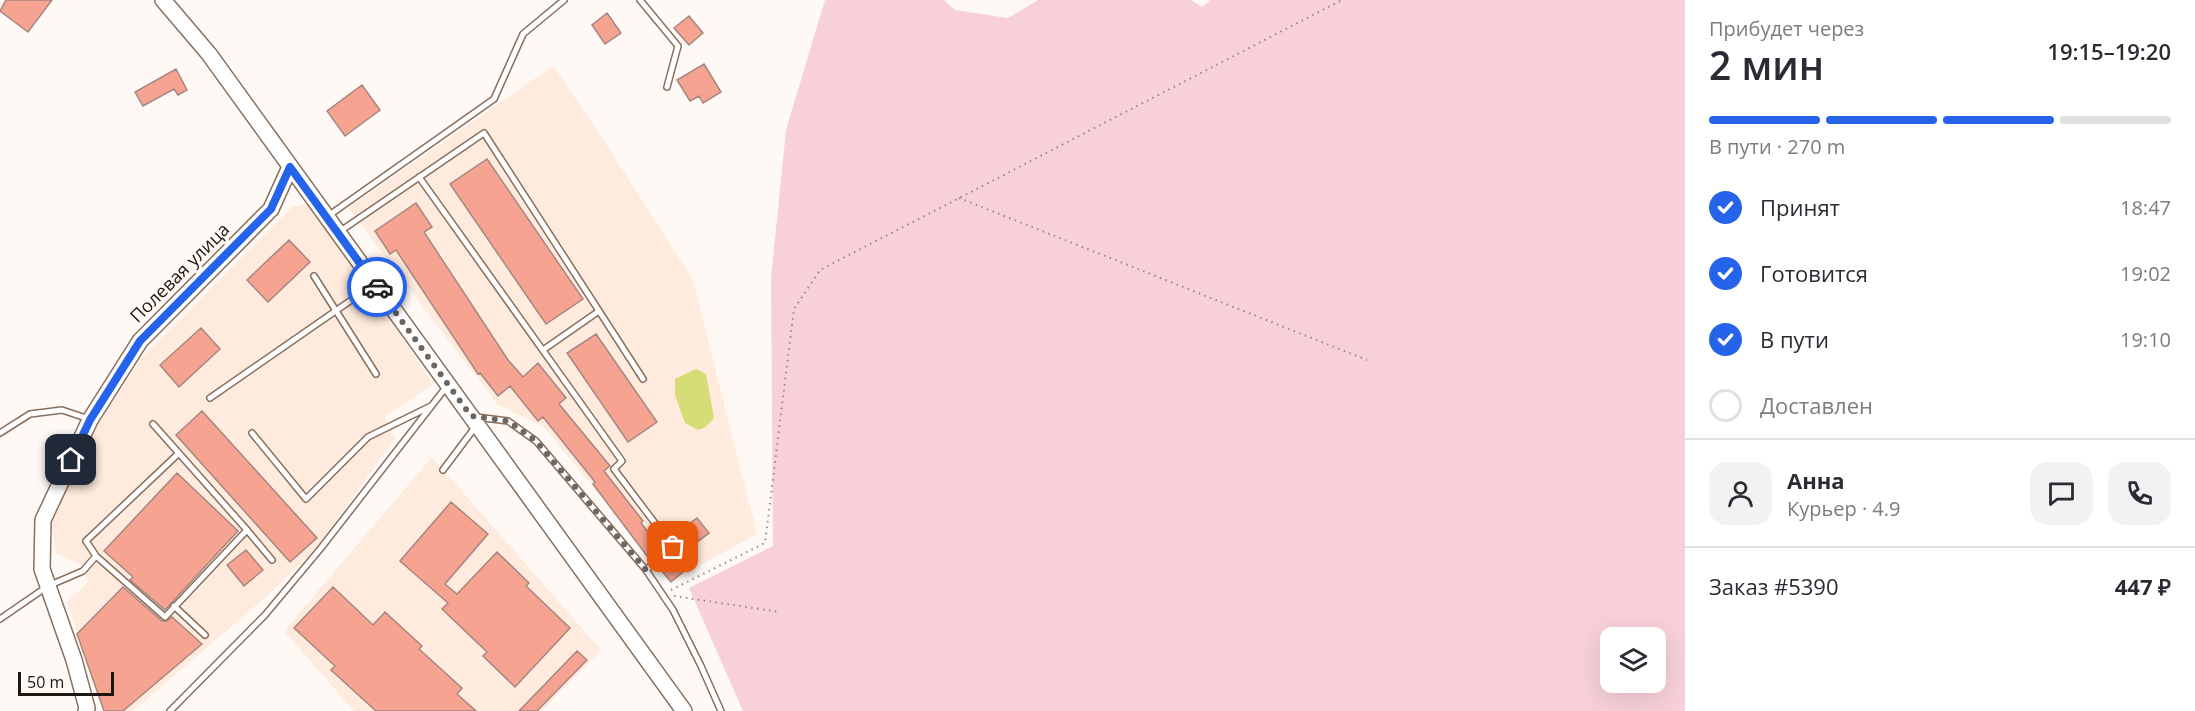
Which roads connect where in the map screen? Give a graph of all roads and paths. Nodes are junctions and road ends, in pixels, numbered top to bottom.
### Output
1 (163, 0) edge
2 (564, 0) edge
3 (640, 0) edge
4 (1342, 0) edge
5 (667, 87) dead end
6 (290, 167) junction
7 (419, 177) junction
8 (959, 198) junction
9 (326, 217) junction
10 (338, 233) junction
11 (314, 276) dead end
12 (374, 284) junction
13 (337, 310) junction
14 (599, 311) junction
15 (543, 350) junction
16 (1367, 360) dead end
17 (376, 374) dead end
18 (643, 379) dead end
19 (448, 385) junction
20 (210, 398) dead end
21 (432, 405) junction
22 (90, 420) junction
23 (474, 421) junction
24 (153, 424) dead end
25 (0, 433) edge
26 (252, 433) dead end
27 (178, 453) junction
28 (443, 470) dead end
29 (247, 530) junction
30 (96, 556) junction
31 (272, 560) dead end
32 (646, 570) junction
33 (48, 585) junction
34 (663, 594) junction
35 (174, 606) junction
36 (780, 612) dead end
37 (0, 619) edge
38 (206, 635) dead end
39 (86, 711) edge
40 (170, 711) edge
41 (684, 711) edge
42 (721, 711) edge

1 - 6 street
2 - 9 lane
3 - 5 lane
4 - 8 path
6 - 9 street
6 - 22 street, Полевая улица
7 - 10 lane
7 - 14 lane
7 - 15 lane
8 - 16 path
8 - 34 path
9 - 10 street
10 - 12 street
11 - 13 lane
12 - 13 lane
12 - 19 street
13 - 17 lane
13 - 20 lane
14 - 15 lane
14 - 18 lane
15 - 32 lane
19 - 21 lane
19 - 23 street
21 - 26 lane
21 - 40 lane
22 - 25 lane
22 - 33 street, Полевая улица
23 - 28 lane
23 - 32 lane
23 - 41 street
24 - 27 lane
27 - 29 lane
27 - 30 lane
29 - 31 lane
29 - 35 lane
30 - 33 lane
30 - 35 lane
32 - 34 lane
33 - 37 lane
33 - 39 street, Полевая улица
34 - 36 path
34 - 42 lane
35 - 38 lane

